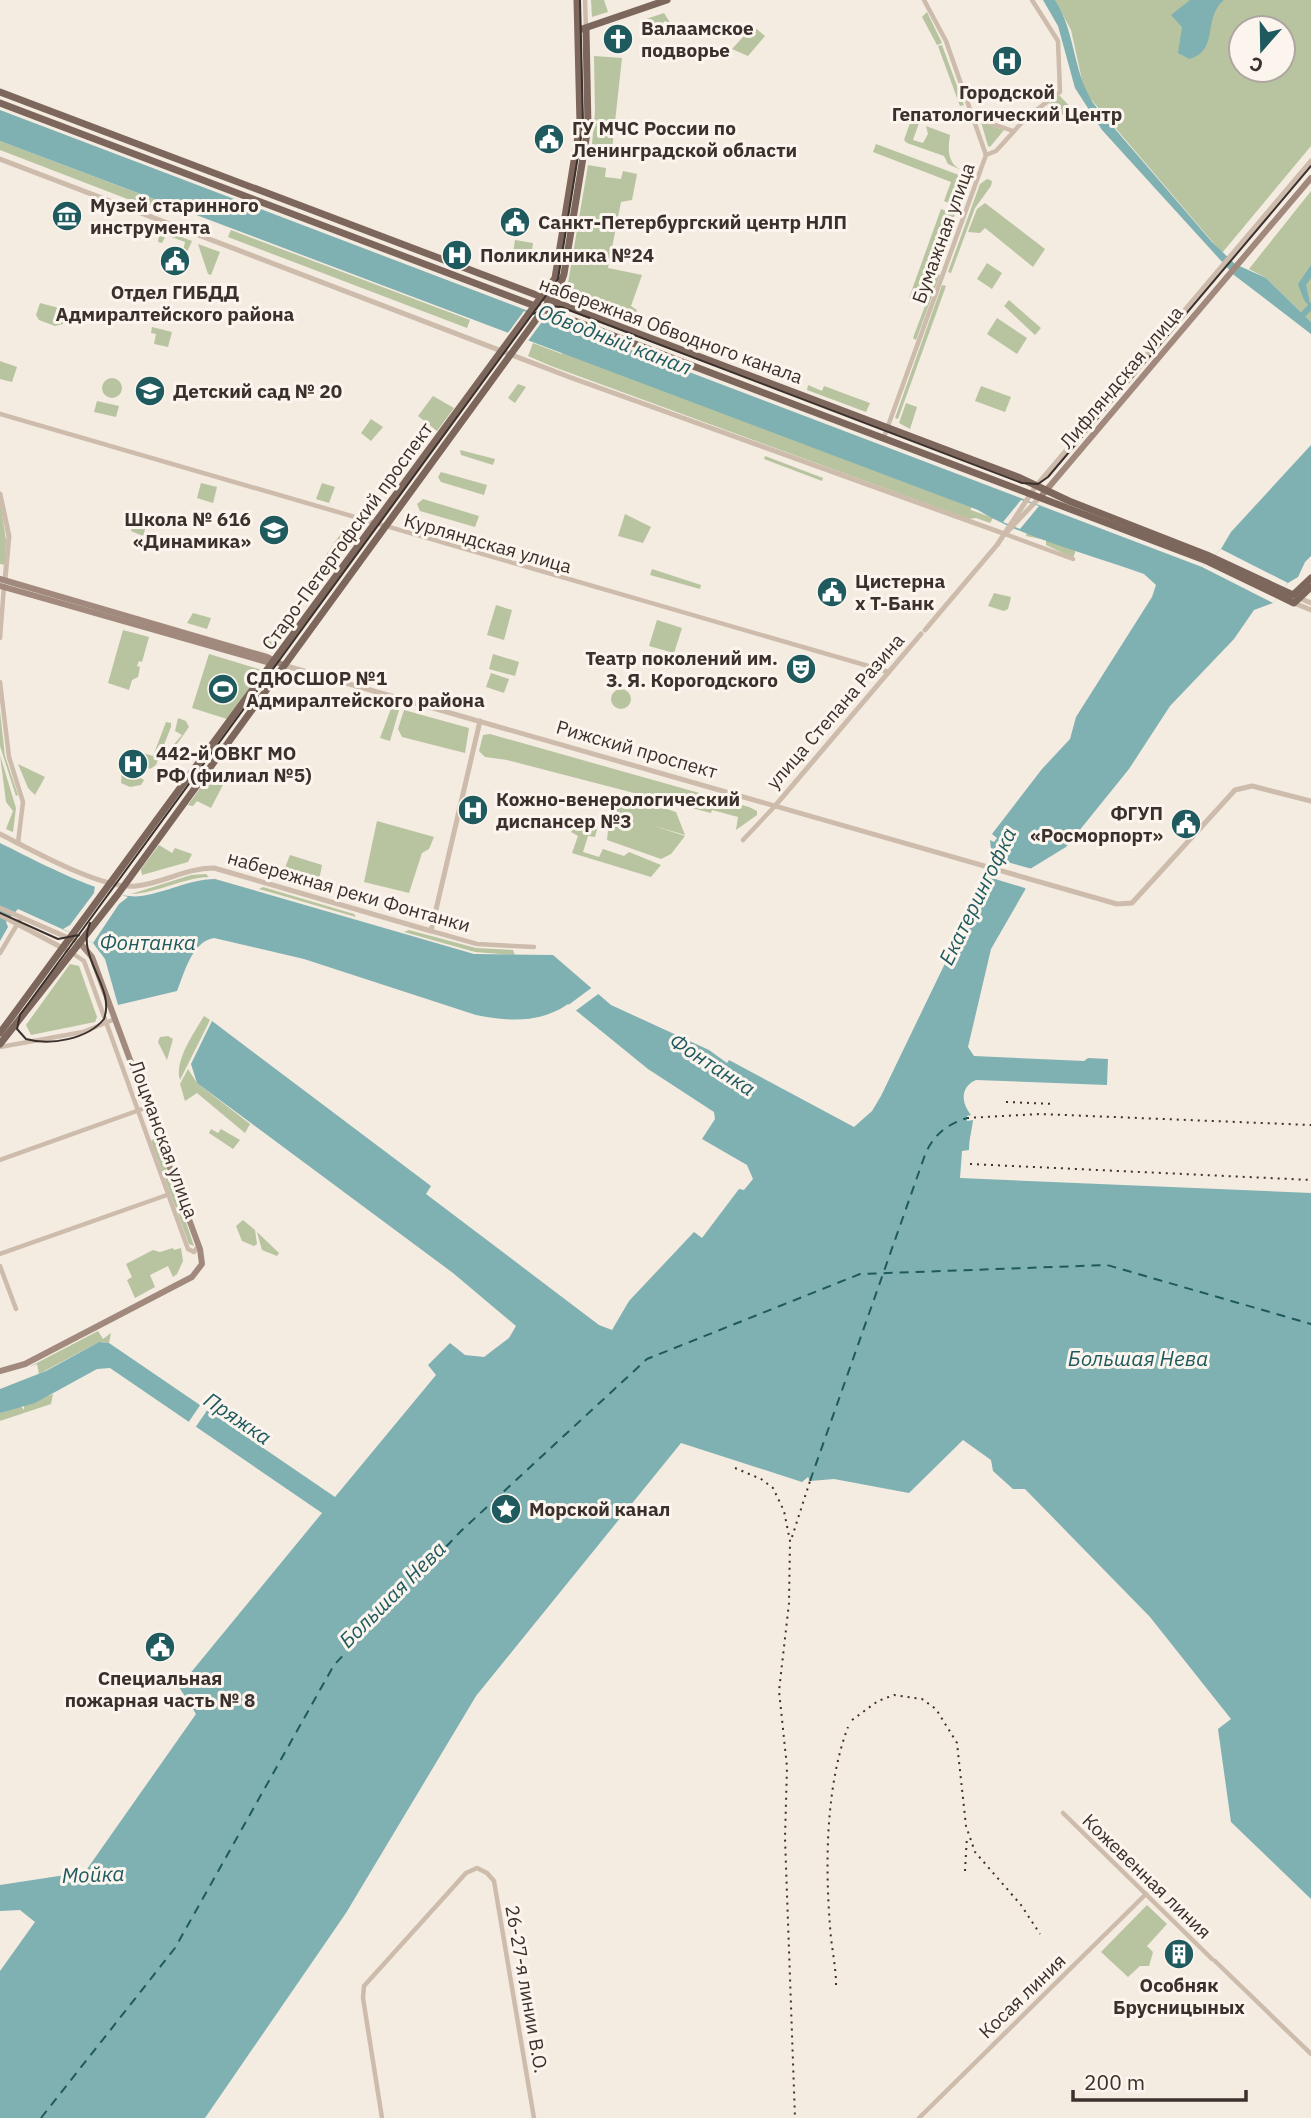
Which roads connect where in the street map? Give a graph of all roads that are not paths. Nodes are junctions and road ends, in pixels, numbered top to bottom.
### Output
1 (577, 0) edge
2 (585, 0) edge
3 (667, 0) edge
4 (924, 0) edge
5 (1032, 0) edge
6 (582, 29) junction
7 (0, 92) edge
8 (0, 103) edge
9 (973, 117) junction
10 (1013, 131) junction
11 (986, 155) junction
12 (0, 159) edge
13 (1311, 161) edge
14 (1311, 178) edge
15 (541, 298) junction
16 (551, 301) junction
17 (535, 306) junction
18 (544, 310) junction
19 (518, 338) junction
20 (506, 353) junction
21 (0, 414) edge
22 (887, 428) junction
23 (883, 438) junction
24 (1036, 486) junction
25 (0, 494) edge
26 (1043, 494) junction
27 (1030, 500) junction
28 (379, 526) junction
29 (1005, 534) junction
30 (1073, 559) dead end
31 (1311, 578) edge
32 (2, 583) edge
33 (1311, 587) edge
34 (1296, 599) junction
35 (1311, 603) edge
36 (1311, 610) edge
37 (0, 638) edge
38 (277, 663) junction
39 (889, 672) junction
40 (0, 682) edge
41 (480, 721) junction
42 (1311, 801) edge
43 (775, 806) junction
44 (0, 834) edge
45 (743, 840) dead end
46 (18, 843) junction
47 (124, 886) junction
48 (110, 887) junction
49 (0, 908) edge
50 (0, 915) edge
51 (10, 916) junction
52 (20, 921) junction
53 (432, 931) junction
54 (71, 936) junction
55 (82, 941) junction
56 (63, 947) junction
57 (534, 947) dead end
58 (0, 953) edge
59 (72, 953) junction
60 (115, 1019) junction
61 (107, 1023) junction
62 (0, 1033) edge
63 (0, 1045) edge
64 (128, 1054) junction
65 (118, 1059) junction
66 (148, 1107) junction
67 (137, 1111) junction
68 (158, 1135) junction
69 (147, 1138) junction
70 (0, 1160) edge
71 (167, 1195) junction
72 (198, 1245) junction
73 (0, 1254) edge
74 (0, 1266) edge
75 (16, 1309) dead end
76 (0, 1371) edge
77 (1063, 1813) dead end
78 (1146, 1894) junction
79 (1311, 2054) edge
80 (382, 2118) edge
81 (534, 2118) edge
82 (919, 2118) edge

1 - 6 main road
2 - 6 street
3 - 6 main road
4 - 9 street, Бумажная улица
5 - 10 street
6 - 15 main road
6 - 16 main road
7 - 15 main road, набережная Обводного канала
8 - 17 main road, набережная Обводного канала
9 - 10 street
9 - 11 street, Бумажная улица
10 - 11 street
11 - 22 street, Бумажная улица
12 - 20 street
13 - 24 street, Лифляндская улица
14 - 26 main road, Лифляндская улица
15 - 16 main road, набережная Обводного канала
15 - 17 main road
16 - 18 main road
16 - 22 main road, набережная Обводного канала
17 - 18 main road, набережная Обводного канала
17 - 19 main road
18 - 19 main road
18 - 23 main road, набережная Обводного канала
19 - 20 main road, Старо-Петергофский проспект
20 - 28 main road, Старо-Петергофский проспект
20 - 29 street
21 - 28 street, Курляндская улица
22 - 23 street, Бумажная улица
22 - 24 main road, набережная Обводного канала
23 - 27 main road, набережная Обводного канала
24 - 26 main road, набережная Обводного канала
24 - 27 street
25 - 32 street
26 - 27 main road, набережная Обводного канала
26 - 34 main road, набережная Обводного канала
27 - 29 street, улица Степана Разина
28 - 38 main road, Старо-Петергофский проспект
28 - 39 street, Курляндская улица
29 - 30 street
29 - 39 street, улица Степана Разина
31 - 34 main road
32 - 37 street
32 - 38 main road, Рижский проспект
33 - 34 main road
34 - 35 street
34 - 36 street
38 - 41 street, Рижский проспект
38 - 47 main road, Старо-Петергофский проспект
38 - 48 main road, Старо-Петергофский проспект
39 - 43 street, улица Степана Разина
40 - 46 street
41 - 43 street, Рижский проспект
41 - 53 street
42 - 43 street, Рижский проспект
43 - 45 street, улица Степана Разина
44 - 46 street, набережная реки Фонтанки
46 - 48 street, набережная реки Фонтанки
47 - 48 street, набережная реки Фонтанки
47 - 53 street, набережная реки Фонтанки
47 - 55 main road, Старо-Петергофский проспект
48 - 54 main road, Старо-Петергофский проспект
49 - 51 street
50 - 51 street
51 - 52 street
52 - 54 street
52 - 56 street
52 - 58 street
53 - 57 street, набережная реки Фонтанки
54 - 55 street
54 - 56 main road, Старо-Петергофский проспект
55 - 59 main road, Старо-Петергофский проспект
55 - 60 main road, Лоцманская улица
56 - 59 street
56 - 62 main road, Старо-Петергофский проспект
59 - 61 street, Лоцманская улица
59 - 63 main road, Старо-Петергофский проспект
60 - 61 street
60 - 64 main road, Лоцманская улица
61 - 63 street
61 - 65 street, Лоцманская улица
64 - 65 street
64 - 66 main road, Лоцманская улица
65 - 67 street, Лоцманская улица
66 - 67 street
66 - 68 main road, Лоцманская улица
67 - 69 street, Лоцманская улица
67 - 70 street
68 - 69 street
68 - 72 main road, Лоцманская улица
69 - 71 street, Лоцманская улица
71 - 72 street, Лоцманская улица
71 - 73 street
72 - 76 main road, Лоцманская улица
74 - 75 street
77 - 78 street, Кожевенная линия
78 - 79 street, Кожевенная линия
78 - 82 street, Косая линия
80 - 81 street, 26-27-я линии В.О.

